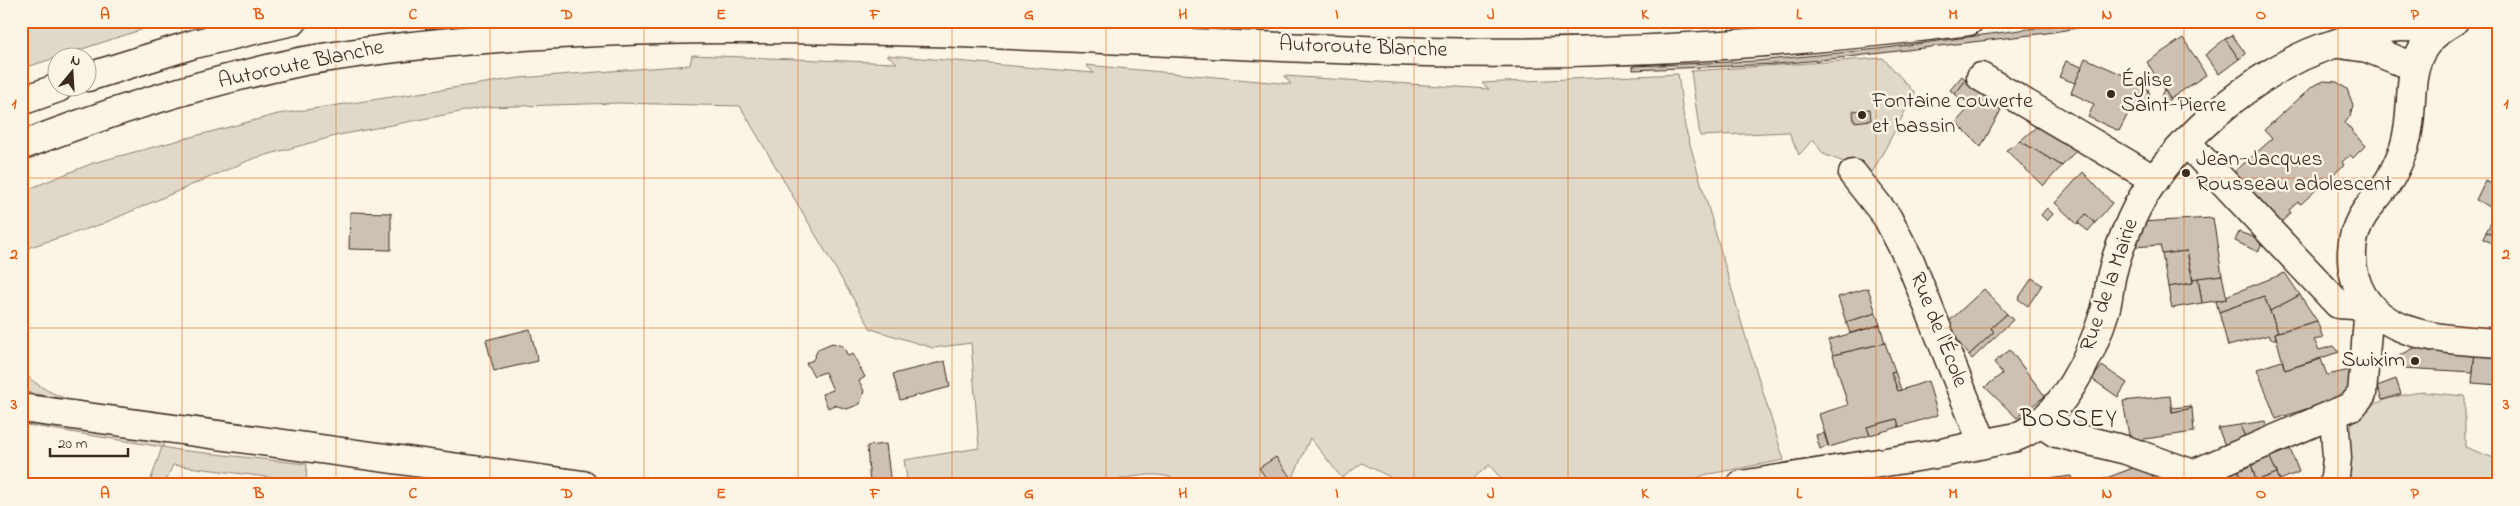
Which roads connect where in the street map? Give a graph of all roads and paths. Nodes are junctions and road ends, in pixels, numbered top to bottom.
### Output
1 (293, 21) edge
2 (1968, 21) edge
3 (2432, 42) edge
4 (2330, 45) junction
5 (98, 74) edge
6 (1981, 77) dead end
7 (48, 92) edge
8 (21, 101) edge
9 (2186, 142) junction
10 (21, 146) edge
11 (1853, 174) dead end
12 (2155, 180) junction
13 (2369, 306) junction
14 (2499, 343) edge
15 (21, 408) edge
16 (2334, 415) junction
17 (2039, 422) junction
18 (1984, 444) junction
19 (584, 485) edge
20 (1741, 485) edge
21 (2334, 485) edge

1 - 5 main road, Autoroute Blanche
2 - 10 main road, Autoroute Blanche
3 - 4 main road
3 - 4 main road, Rue de la Mairie
3 - 13 main road
4 - 9 main road, Rue de la Mairie
6 - 12 main road
7 - 8 main road
9 - 12 main road, Rue de la Mairie
9 - 13 main road
11 - 18 main road, Rue de l'École
12 - 17 main road, Rue de la Mairie
13 - 14 main road
13 - 16 main road
15 - 19 main road
16 - 17 main road
16 - 21 main road
17 - 18 main road, Rue de la Mairie
18 - 20 main road, Rue de la Mairie

